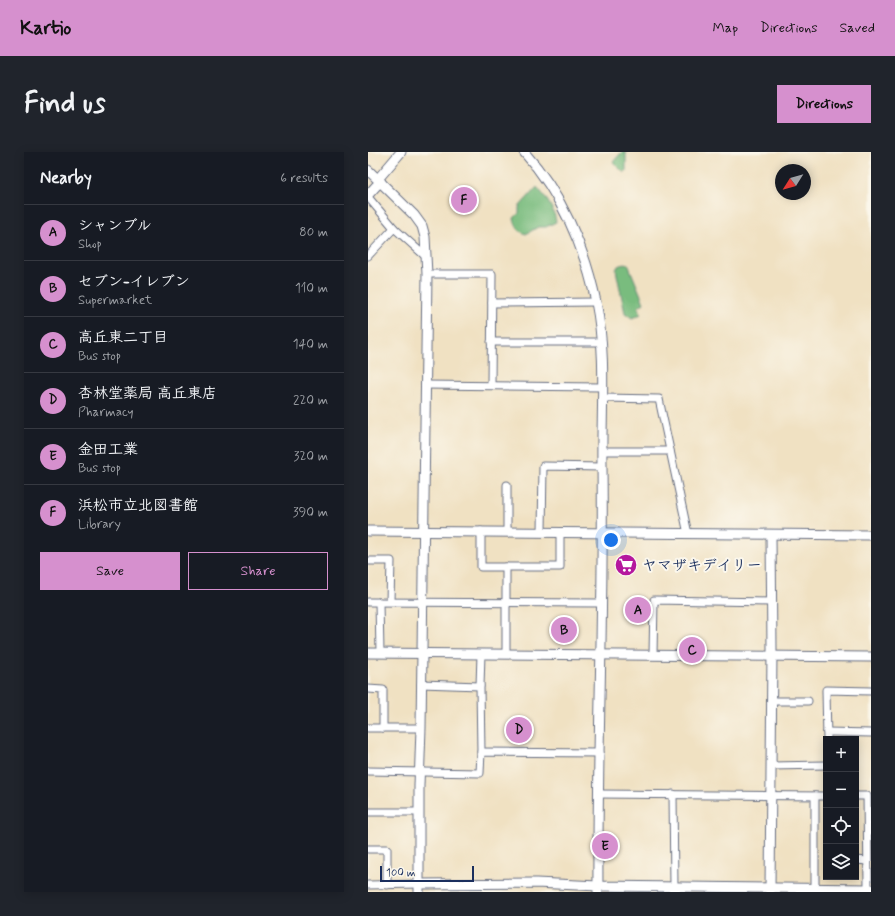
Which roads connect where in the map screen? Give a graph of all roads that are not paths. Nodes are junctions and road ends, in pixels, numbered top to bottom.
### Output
1 (401, 152) edge
2 (524, 152) edge
3 (368, 170) edge
4 (380, 181) junction
5 (368, 196) edge
6 (394, 228) junction
7 (368, 256) edge
8 (425, 256) junction
9 (427, 274) junction
10 (596, 302) junction
11 (492, 303) junction
12 (491, 342) junction
13 (602, 342) junction
14 (425, 385) junction
15 (491, 385) junction
16 (602, 387) junction
17 (602, 398) junction
18 (602, 451) junction
19 (670, 451) junction
20 (602, 467) junction
21 (507, 485) dead end
22 (368, 531) edge
23 (424, 531) junction
24 (481, 531) junction
25 (507, 532) junction
26 (542, 532) junction
27 (560, 532) junction
28 (602, 532) junction
29 (688, 534) junction
30 (771, 535) junction
31 (871, 535) edge
32 (368, 561) edge
33 (506, 567) junction
34 (390, 601) junction
35 (422, 601) junction
36 (368, 602) edge
37 (379, 602) junction
38 (506, 602) junction
39 (771, 602) junction
40 (601, 603) junction
41 (368, 653) edge
42 (380, 653) junction
43 (421, 653) junction
44 (506, 653) junction
45 (481, 654) junction
46 (601, 655) junction
47 (653, 655) junction
48 (772, 656) junction
49 (871, 657) edge
50 (421, 684) junction
51 (480, 686) junction
52 (368, 689) edge
53 (871, 691) edge
54 (772, 701) junction
55 (808, 701) dead end
56 (368, 728) edge
57 (383, 728) junction
58 (421, 728) junction
59 (871, 733) edge
60 (827, 736) edge
61 (481, 752) junction
62 (600, 753) junction
63 (823, 765) edge
64 (771, 766) junction
65 (368, 771) edge
66 (419, 771) junction
67 (599, 794) junction
68 (673, 794) junction
69 (770, 795) junction
70 (815, 796) junction
71 (823, 796) edge
72 (859, 796) edge
73 (368, 812) edge
74 (419, 812) junction
75 (869, 825) edge
76 (368, 849) edge
77 (859, 860) edge
78 (867, 861) junction
79 (368, 885) edge
80 (386, 885) junction
81 (674, 887) junction
82 (419, 888) edge
83 (462, 888) edge
84 (598, 889) edge
85 (703, 889) edge
86 (809, 889) edge
87 (870, 889) edge
88 (770, 890) edge
89 (858, 890) edge

1 - 4 street
2 - 10 street
3 - 4 street
4 - 5 street
4 - 8 street
5 - 6 street
6 - 7 street
6 - 8 street
8 - 9 street
9 - 11 street
9 - 14 street
10 - 11 street
10 - 13 street
11 - 12 street
12 - 13 street
12 - 15 street
13 - 16 street
14 - 15 street
14 - 23 street
15 - 16 street
16 - 17 street
17 - 18 street
17 - 19 street
18 - 19 street
18 - 20 street
19 - 29 street
20 - 26 street
20 - 28 street
21 - 25 street
22 - 23 street
23 - 24 street
23 - 35 street
24 - 25 street
24 - 33 street
25 - 26 street
26 - 27 street
27 - 28 street
27 - 33 street
28 - 29 street
28 - 40 street
29 - 30 street
30 - 31 street
30 - 39 street
32 - 34 street
33 - 38 street
34 - 35 street
34 - 37 street
35 - 38 street
35 - 43 street
36 - 37 street
37 - 42 street
38 - 40 street
38 - 44 street
39 - 47 street
39 - 48 street
40 - 46 street
41 - 42 street
42 - 43 street
43 - 45 street
43 - 50 street
44 - 45 street
44 - 46 street
45 - 51 street
46 - 47 street
46 - 62 street
47 - 48 street
48 - 49 street
48 - 54 street
50 - 51 street
50 - 58 street
51 - 61 street
52 - 57 street
53 - 60 street
54 - 55 street
54 - 64 street
56 - 57 street
57 - 58 street
58 - 66 street
59 - 60 street
61 - 62 street
61 - 66 street
62 - 67 street
63 - 64 street
64 - 69 street
65 - 66 street
66 - 74 street
67 - 68 street
67 - 84 street
68 - 69 street
68 - 81 street
69 - 70 street
69 - 88 street
70 - 71 street
70 - 86 street
72 - 75 street
73 - 74 street
74 - 82 street
75 - 78 street
76 - 80 street
77 - 78 street
78 - 87 street
79 - 80 street
80 - 82 street
81 - 84 street
81 - 85 street
82 - 83 street
83 - 84 street
85 - 88 street
86 - 88 street
86 - 89 street
87 - 89 street

